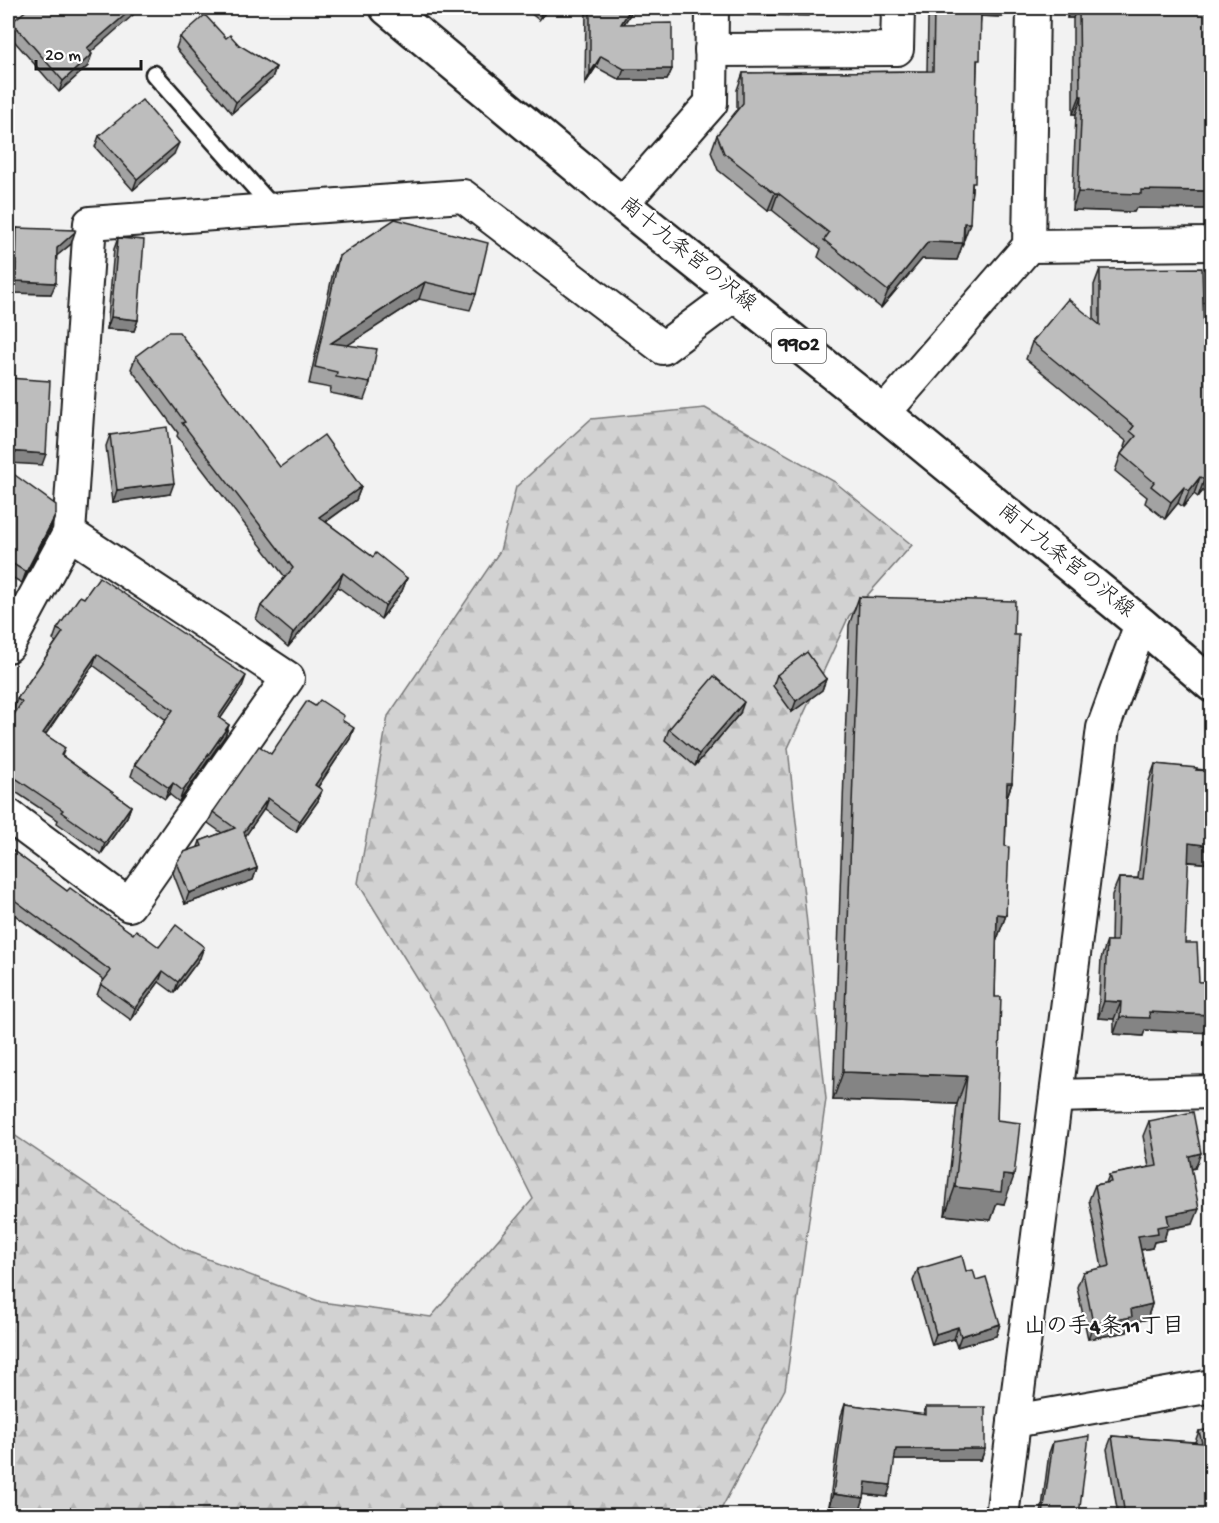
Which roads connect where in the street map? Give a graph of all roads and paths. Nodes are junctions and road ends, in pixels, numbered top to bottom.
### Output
1 (387, 8) edge
2 (712, 8) edge
3 (898, 8) edge
4 (1033, 8) edge
5 (711, 50) junction
6 (154, 74) dead end
7 (622, 204) junction
8 (275, 210) junction
9 (1212, 244) edge
10 (1029, 246) junction
11 (734, 295) junction
12 (884, 413) junction
13 (69, 533) junction
14 (1141, 624) junction
15 (8, 646) edge
16 (1212, 685) edge
17 (8, 815) edge
18 (1212, 1092) edge
19 (1056, 1096) junction
20 (1212, 1386) edge
21 (1014, 1421) junction
22 (1002, 1515) edge

1 - 7 main road, 南十九条宮の沢線 / 9902
2 - 5 street
3 - 5 street
4 - 10 street
5 - 7 street
6 - 8 lane
7 - 11 main road, 南十九条宮の沢線 / 9902
8 - 11 street
8 - 13 street
9 - 10 street
10 - 12 street
11 - 12 main road, 南十九条宮の沢線 / 9902
12 - 14 main road, 南十九条宮の沢線 / 9902
13 - 15 street
13 - 17 street
14 - 16 main road, 南十九条宮の沢線 / 9902
14 - 19 street
18 - 19 street
19 - 21 street
20 - 21 street
21 - 22 street

